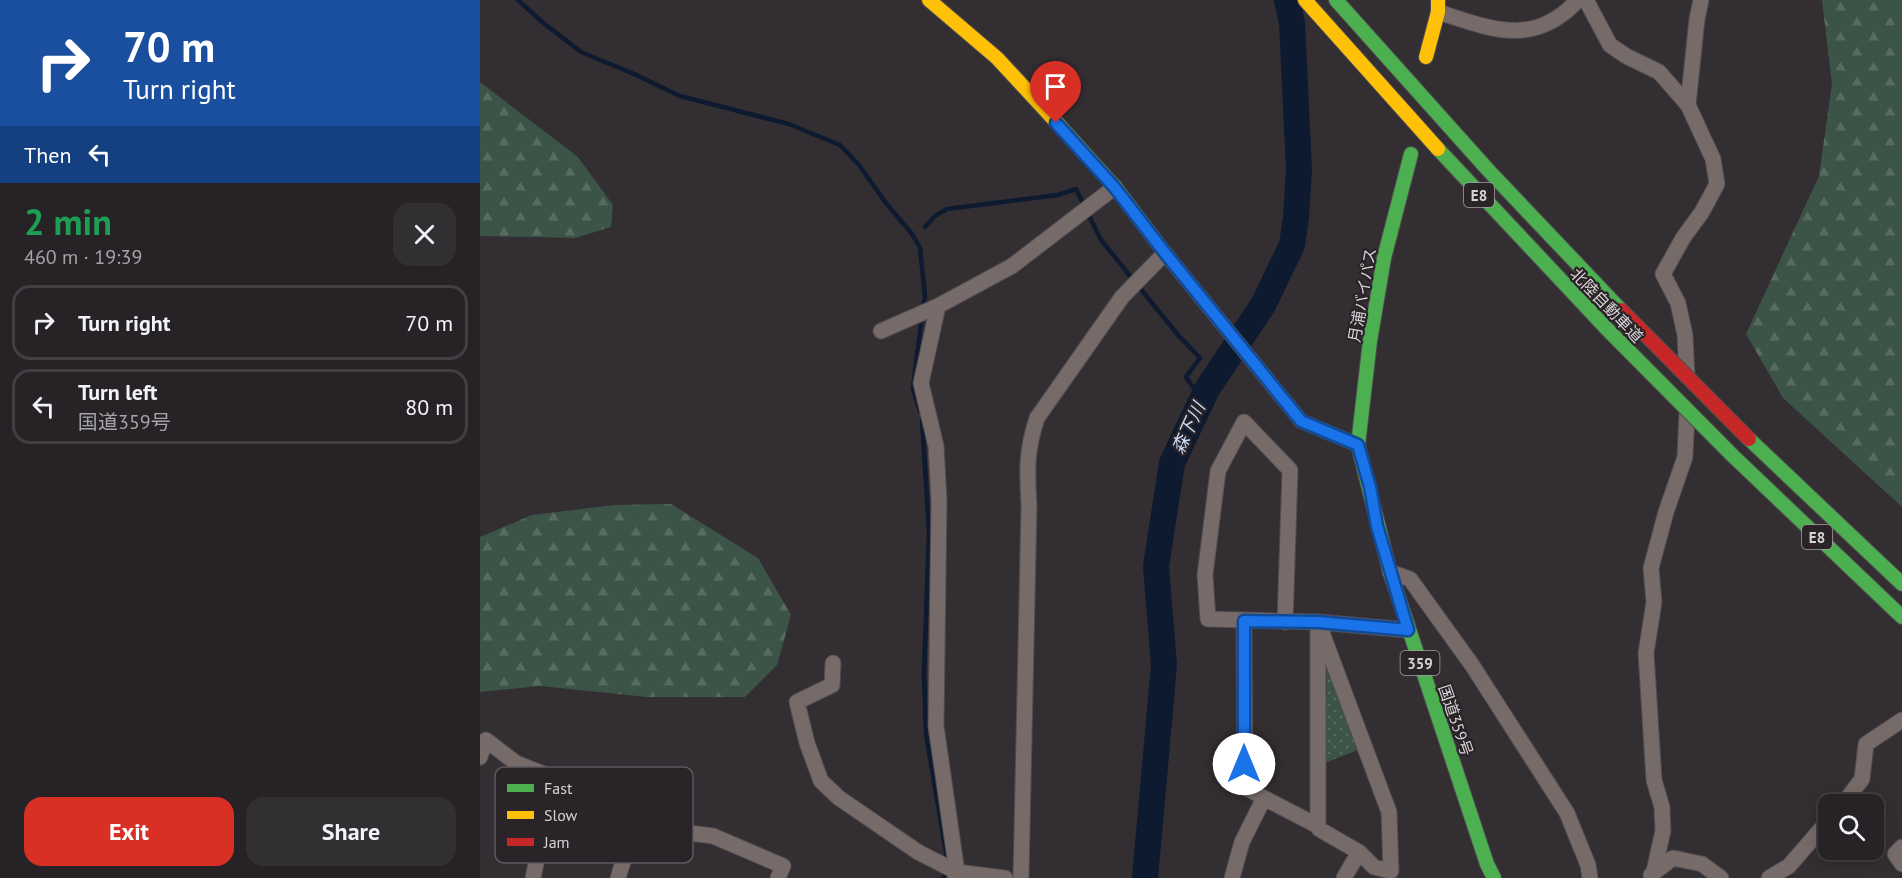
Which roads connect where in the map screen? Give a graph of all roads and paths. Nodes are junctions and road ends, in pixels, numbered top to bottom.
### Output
1 (929, 0) edge
2 (1305, 0) edge
3 (1336, 0) edge
4 (1578, 0) edge
5 (1586, 0) edge
6 (1701, 0) edge
7 (1438, 6) edge
8 (1426, 57) dead end
9 (1688, 105) junction
10 (1411, 154) dead end
11 (1115, 188) junction
12 (1165, 253) junction
13 (934, 308) junction
14 (881, 331) dead end
15 (1358, 445) junction
16 (1390, 572) junction
17 (1902, 584) edge
18 (1902, 617) edge
19 (1244, 621) junction
20 (1285, 622) junction
21 (1318, 622) junction
22 (1408, 630) junction
23 (833, 663) dead end
24 (1902, 720) edge
25 (483, 739) edge
26 (480, 757) edge
27 (526, 767) edge
28 (1851, 794) edge
29 (1264, 798) junction
30 (1318, 826) junction
31 (693, 833) edge
32 (1818, 833) edge
33 (1902, 847) edge
34 (1359, 852) junction
35 (536, 863) edge
36 (623, 863) edge
37 (1902, 864) edge
38 (952, 871) edge
39 (1651, 875) edge
40 (533, 878) edge
41 (618, 878) edge
42 (778, 878) edge
43 (1005, 878) edge
44 (1021, 878) edge
45 (1232, 878) edge
46 (1344, 878) edge
47 (1494, 878) edge
48 (1590, 878) edge
49 (1721, 878) edge
50 (1769, 878) edge

1 - 11 highway
2 - 18 highway, 北陸自動車道 / E8, bridge
3 - 17 highway, 北陸自動車道 / E8, bridge
4 - 7 street
5 - 9 street
6 - 9 street
7 - 8 highway
9 - 39 street
10 - 15 highway, 月浦バイパス / 359
11 - 12 highway
11 - 13 street
12 - 15 highway
12 - 44 street
13 - 14 street
13 - 38 street
15 - 16 highway, 国道359号 / 359
16 - 22 highway, 国道359号 / 359
16 - 48 street
19 - 20 street
19 - 20 street
19 - 29 street
20 - 21 street
21 - 22 street
21 - 30 street
21 - 34 street
22 - 47 highway, 国道359号 / 359
23 - 38 street
24 - 28 street
25 - 26 street
25 - 27 street
29 - 30 street
29 - 45 street
30 - 34 street
31 - 42 street
32 - 50 street
33 - 37 street
34 - 46 street
35 - 40 street
36 - 41 street
38 - 43 street
39 - 49 street

